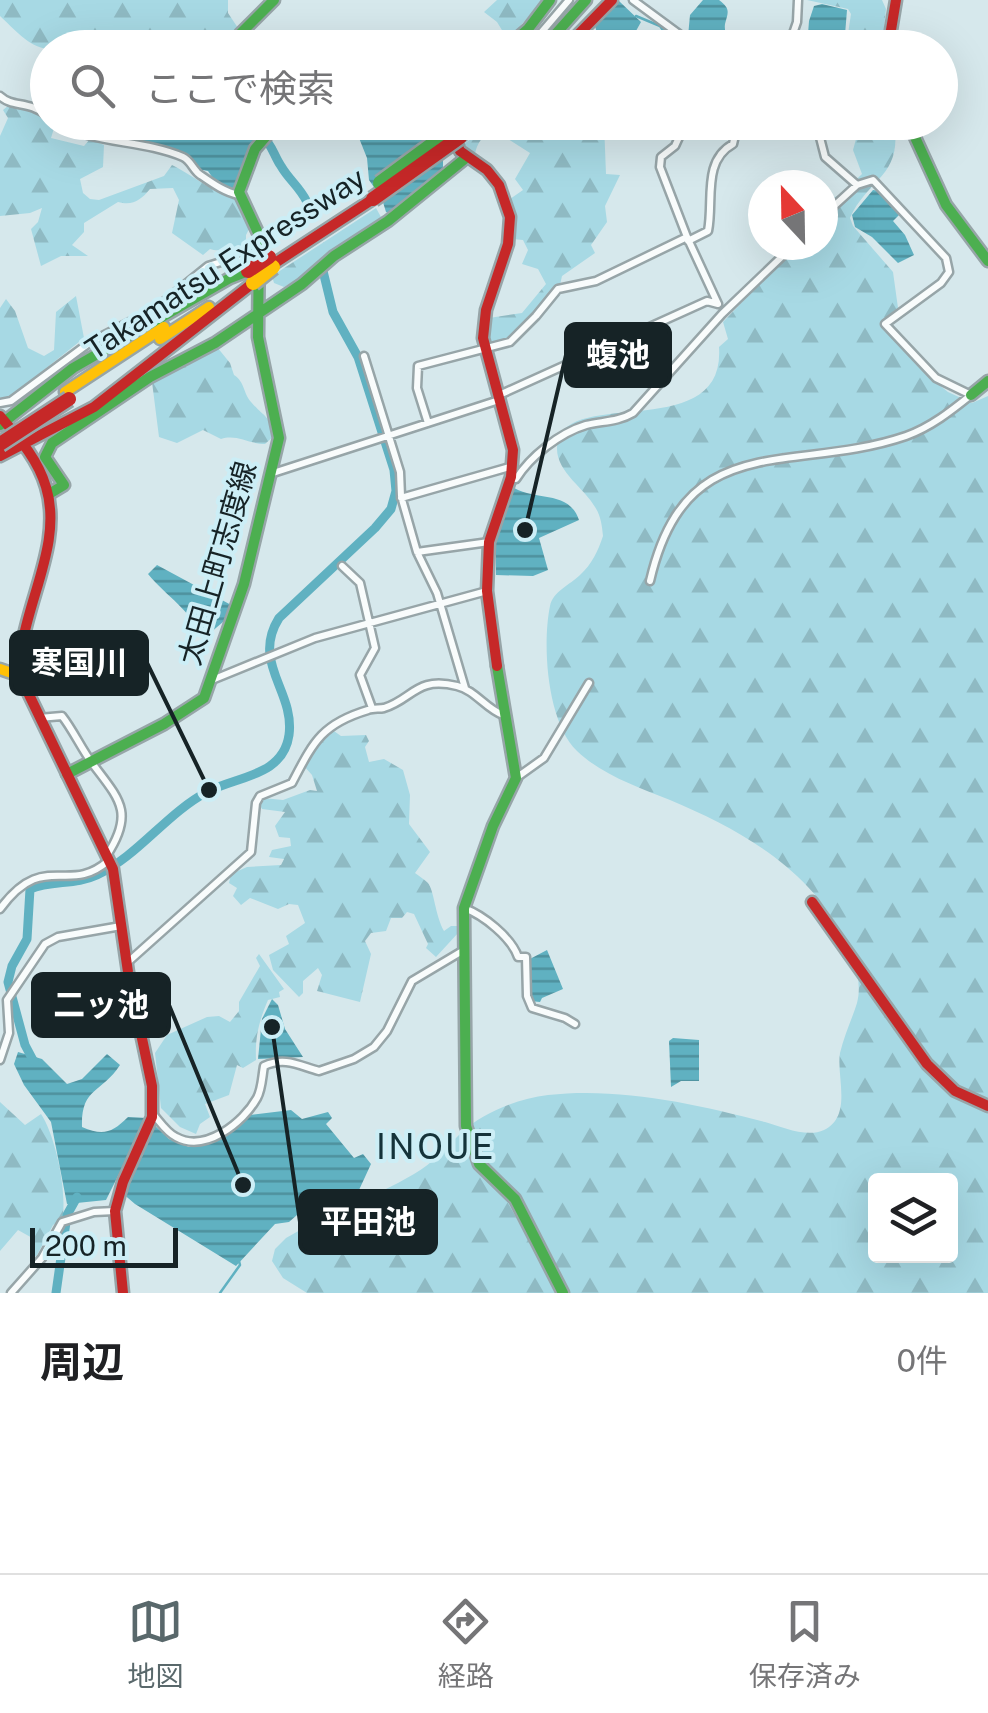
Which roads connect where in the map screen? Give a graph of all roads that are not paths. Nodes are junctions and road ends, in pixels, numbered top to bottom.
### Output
1 (274, 0) edge
2 (550, 0) edge
3 (569, 0) edge
4 (586, 0) edge
5 (612, 0) edge
6 (633, 0) edge
7 (798, 0) edge
8 (896, 0) edge
9 (243, 30) edge
10 (527, 30) edge
11 (543, 30) edge
12 (559, 30) edge
13 (583, 30) edge
14 (674, 30) edge
15 (794, 30) edge
16 (891, 30) edge
17 (0, 96) edge
18 (30, 105) edge
19 (97, 140) edge
20 (261, 140) edge
21 (440, 140) edge
22 (453, 140) edge
23 (678, 140) edge
24 (734, 140) edge
25 (821, 140) edge
26 (916, 140) edge
27 (468, 157) junction
28 (857, 185) junction
29 (240, 195) junction
30 (370, 195) junction
31 (838, 202) edge
32 (688, 239) junction
33 (268, 260) junction
34 (778, 260) edge
35 (988, 261) edge
36 (251, 278) junction
37 (718, 304) junction
38 (258, 313) junction
39 (722, 314) junction
40 (485, 346) junction
41 (364, 356) dead end
42 (988, 381) edge
43 (67, 395) junction
44 (971, 395) junction
45 (498, 398) junction
46 (0, 403) edge
47 (428, 423) junction
48 (1, 424) edge
49 (388, 436) junction
50 (24, 442) junction
51 (0, 444) edge
52 (0, 456) edge
53 (273, 472) junction
54 (512, 472) junction
55 (49, 494) junction
56 (401, 498) junction
57 (489, 542) junction
58 (417, 552) junction
59 (342, 566) dead end
60 (650, 581) dead end
61 (488, 591) junction
62 (441, 605) junction
63 (369, 624) junction
64 (0, 669) edge
65 (20, 676) junction
66 (212, 680) junction
67 (589, 683) dead end
68 (464, 688) junction
69 (372, 708) junction
70 (503, 714) junction
71 (38, 718) junction
72 (92, 764) junction
73 (67, 774) junction
74 (516, 778) junction
75 (110, 861) junction
76 (812, 902) dead end
77 (464, 908) junction
78 (0, 909) edge
79 (121, 926) junction
80 (464, 950) junction
81 (126, 964) junction
82 (574, 1024) dead end
83 (0, 1060) edge
84 (988, 1106) edge
85 (152, 1115) junction
86 (116, 1208) junction
87 (11, 1293) edge
88 (123, 1293) edge
89 (563, 1293) edge

1 - 9 main road
2 - 10 main road
3 - 11 street
4 - 12 main road
5 - 13 main road
6 - 14 street
7 - 15 street
8 - 16 main road
17 - 18 street
19 - 29 street
20 - 29 main road
21 - 30 main road, Takamatsu Expressway, bridge
22 - 27 main road
23 - 32 street
24 - 32 street
25 - 28 street
26 - 35 main road
27 - 38 main road
27 - 40 main road
28 - 31 street
28 - 44 street
29 - 33 main road, 太田上町志度線
30 - 33 main road, Takamatsu Expressway
30 - 33 main road, Takamatsu Expressway
32 - 37 street
32 - 40 street
33 - 36 main road, Takamatsu Expressway, bridge
33 - 38 main road, 太田上町志度線
33 - 46 street
34 - 39 street
36 - 43 main road, Takamatsu Expressway
36 - 48 main road
36 - 50 main road
37 - 39 street
37 - 45 street
38 - 53 main road, 太田上町志度線
38 - 55 main road
39 - 54 street
40 - 45 main road
40 - 47 street
41 - 49 street
42 - 44 main road
43 - 48 main road, Takamatsu Expressway
43 - 51 main road, Takamatsu Expressway, bridge
44 - 60 street
45 - 47 street
45 - 54 main road
47 - 49 street
48 - 50 main road
49 - 53 street
49 - 56 street
50 - 52 main road
50 - 55 main road
53 - 66 main road, 太田上町志度線
54 - 56 street
54 - 57 main road
55 - 65 main road
56 - 58 street
57 - 58 street
57 - 61 main road
58 - 62 street
59 - 63 street
61 - 62 street
61 - 70 main road
62 - 63 street
62 - 68 street
63 - 66 street
63 - 69 street
64 - 65 main road
65 - 71 main road
66 - 72 main road, 太田上町志度線
67 - 74 street
68 - 69 street
68 - 70 street
69 - 81 street
70 - 74 main road
71 - 72 street
71 - 73 main road
72 - 73 main road, 太田上町志度線
72 - 75 street
73 - 75 main road
74 - 77 main road
75 - 78 street
75 - 79 main road
76 - 84 main road
77 - 80 main road
77 - 82 street
79 - 81 main road
79 - 83 street
80 - 85 street
80 - 89 main road
81 - 85 main road
85 - 86 main road
86 - 87 street
86 - 88 main road

